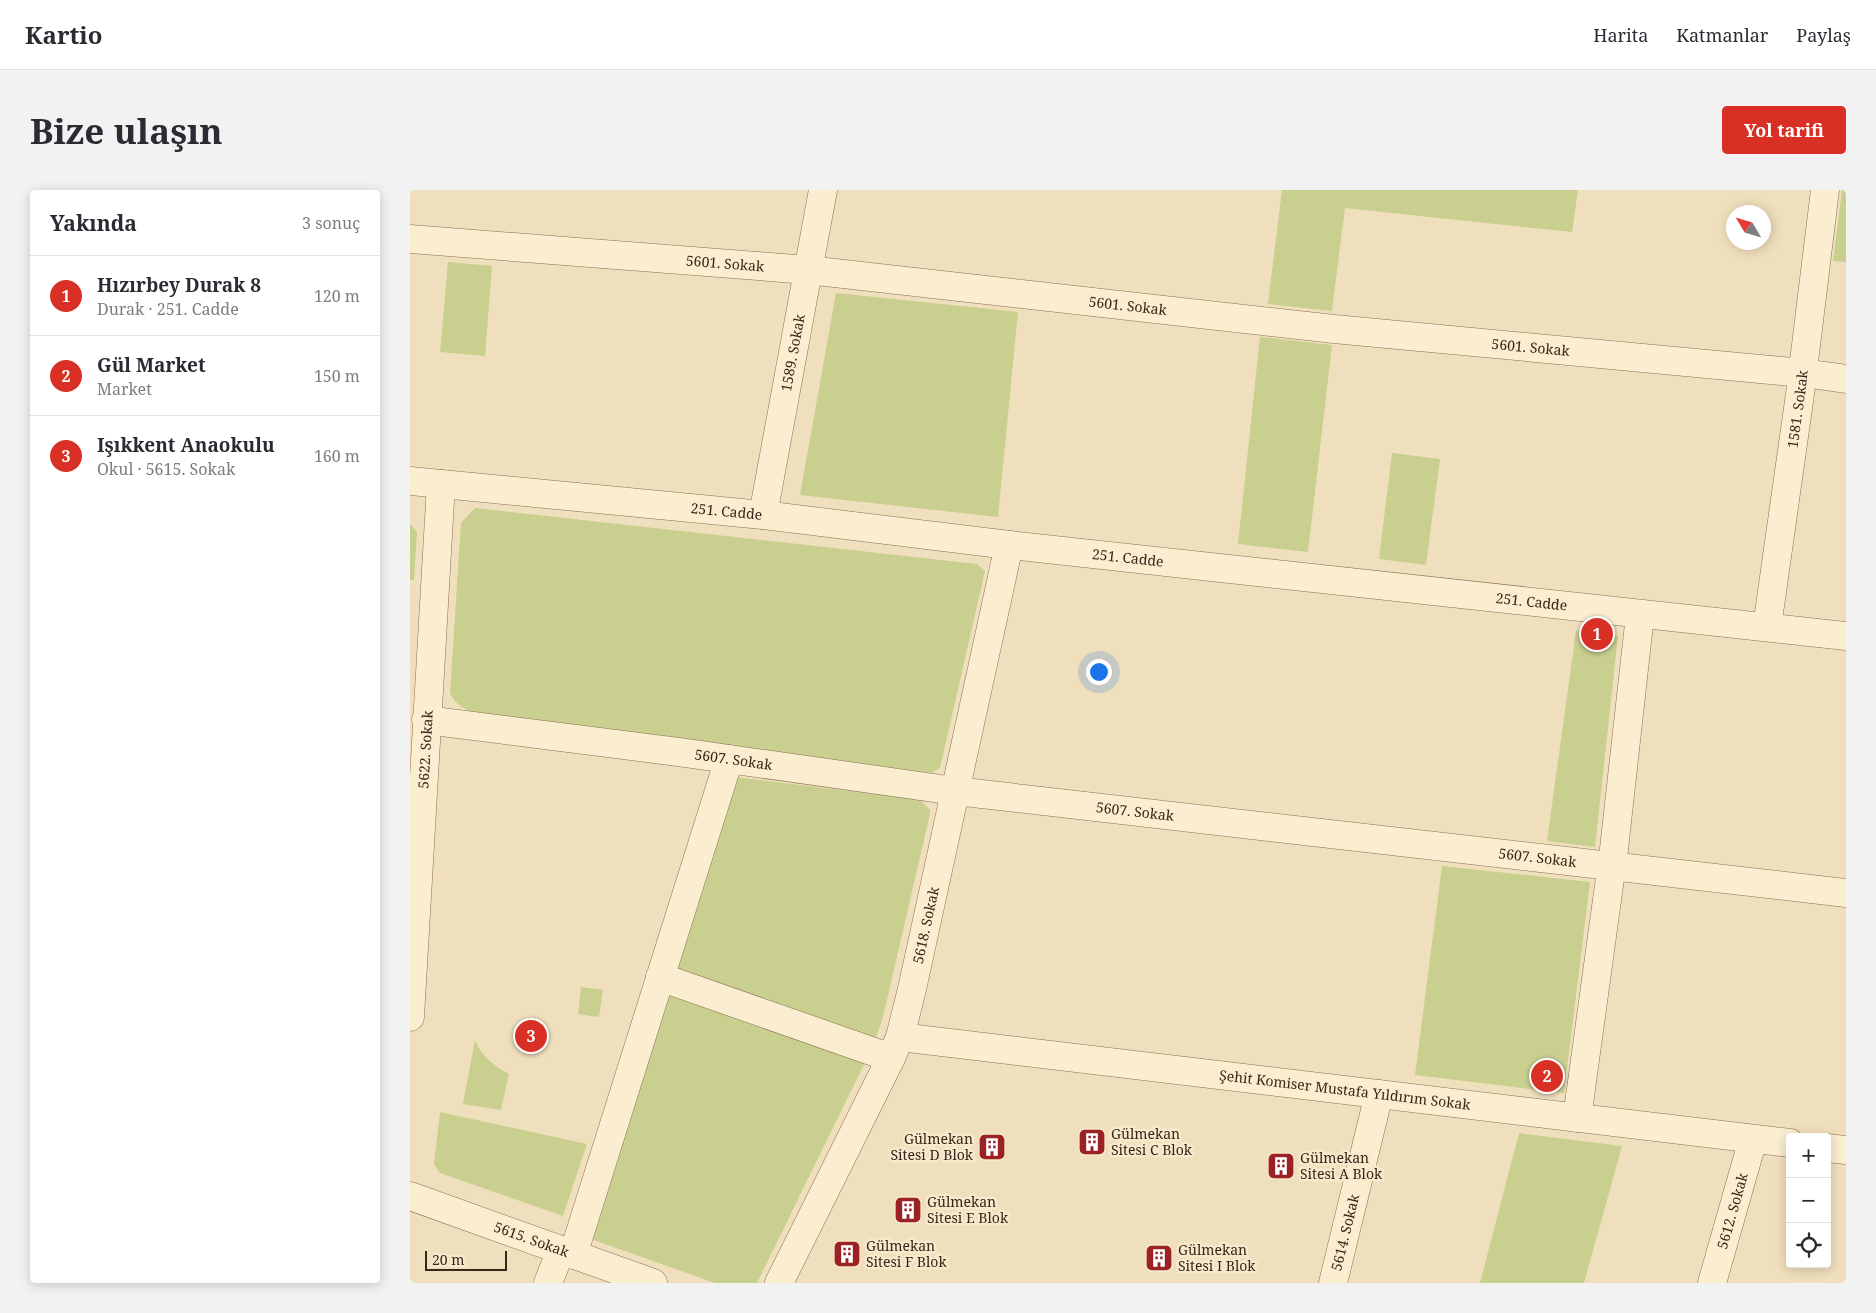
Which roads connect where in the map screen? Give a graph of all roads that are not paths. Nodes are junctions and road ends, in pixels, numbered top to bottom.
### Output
1 (823, 190) edge
2 (1825, 190) edge
3 (410, 239) edge
4 (808, 270) junction
5 (1803, 373) junction
6 (1846, 379) edge
7 (410, 482) edge
8 (441, 484) junction
9 (763, 515) junction
10 (1009, 545) junction
11 (1640, 615) junction
12 (1768, 628) junction
13 (1846, 636) edge
14 (426, 720) junction
15 (729, 759) junction
16 (955, 791) junction
17 (1611, 866) junction
18 (1846, 893) edge
19 (414, 895) edge
20 (660, 977) junction
21 (410, 1017) edge
22 (895, 1048) junction
23 (1379, 1094) junction
24 (1577, 1118) junction
25 (1753, 1139) junction
26 (1786, 1143) edge
27 (1831, 1148) edge
28 (1846, 1150) edge
29 (410, 1196) edge
30 (567, 1252) junction
31 (548, 1283) edge
32 (653, 1283) edge
33 (779, 1283) edge
34 (1333, 1283) edge
35 (1712, 1283) edge

1 - 4 street, 1589. Sokak
2 - 5 street, 1581. Sokak
3 - 4 street, 5601. Sokak
4 - 5 street, 5601. Sokak
4 - 9 street, 1589. Sokak
5 - 6 street, 5601. Sokak
5 - 12 street, 1581. Sokak
7 - 8 street, 251. Cadde
8 - 9 street, 251. Cadde
8 - 14 street, 5622. Sokak
9 - 10 street, 251. Cadde
10 - 11 street, 251. Cadde
10 - 16 street, 5618. Sokak
11 - 12 street, 251. Cadde
11 - 17 street
12 - 13 street, 251. Cadde
14 - 15 street, 5607. Sokak
14 - 19 street, 5622. Sokak
15 - 16 street, 5607. Sokak
15 - 20 street
16 - 17 street, 5607. Sokak
16 - 22 street, 5618. Sokak
17 - 18 street, 5607. Sokak
17 - 24 street
19 - 21 street, 5622. Sokak
20 - 22 street, Şehit Komiser Mustafa Yıldırım Sokak
20 - 30 street
22 - 23 street, Şehit Komiser Mustafa Yıldırım Sokak
22 - 33 street, 5618. Sokak
23 - 24 street, Şehit Komiser Mustafa Yıldırım Sokak
23 - 34 street, 5614. Sokak
24 - 25 street, Şehit Komiser Mustafa Yıldırım Sokak
25 - 26 street, Şehit Komiser Mustafa Yıldırım Sokak
25 - 35 street, 5612. Sokak
27 - 28 street
29 - 30 street, 5615. Sokak
30 - 31 street
30 - 32 street, 5615. Sokak

